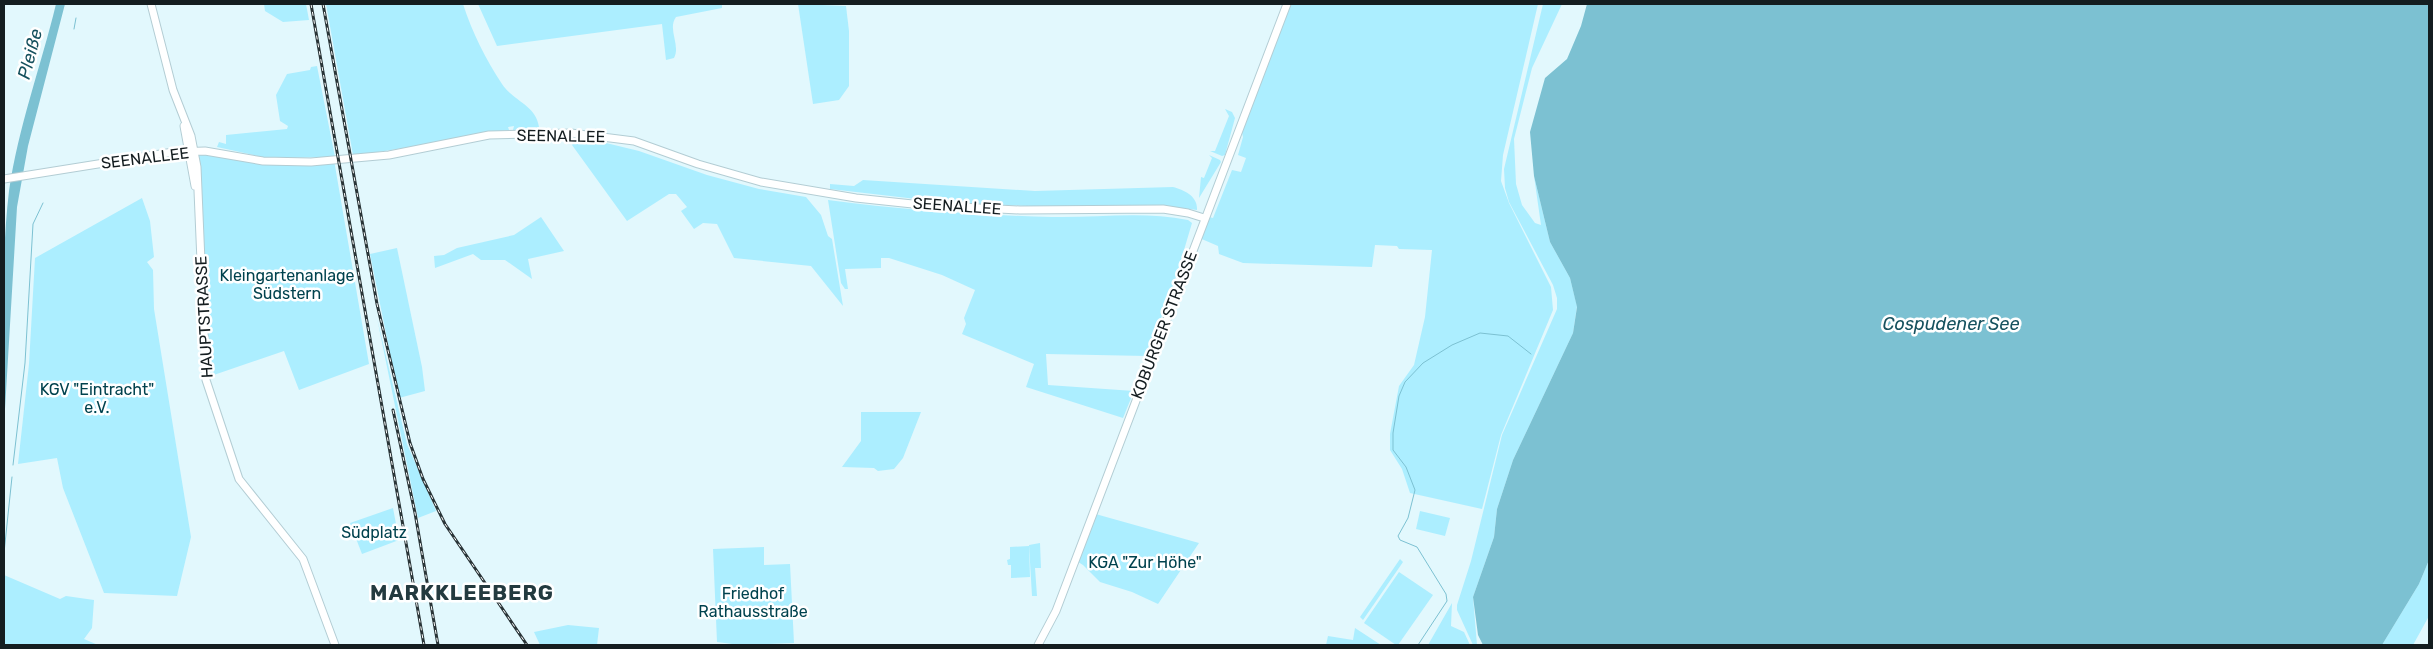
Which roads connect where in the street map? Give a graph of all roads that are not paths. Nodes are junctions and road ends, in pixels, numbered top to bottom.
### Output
1 (151, 4) edge
2 (1287, 4) edge
3 (191, 151) junction
4 (5, 179) edge
5 (1204, 218) junction
6 (335, 645) edge
7 (1038, 645) edge

1 - 3 main road, HAUPTSTRASSE
2 - 5 main road, KOBURGER STRASSE
3 - 4 main road, SEENALLEE
3 - 5 main road, SEENALLEE
3 - 6 main road, HAUPTSTRASSE
5 - 7 main road, KOBURGER STRASSE

